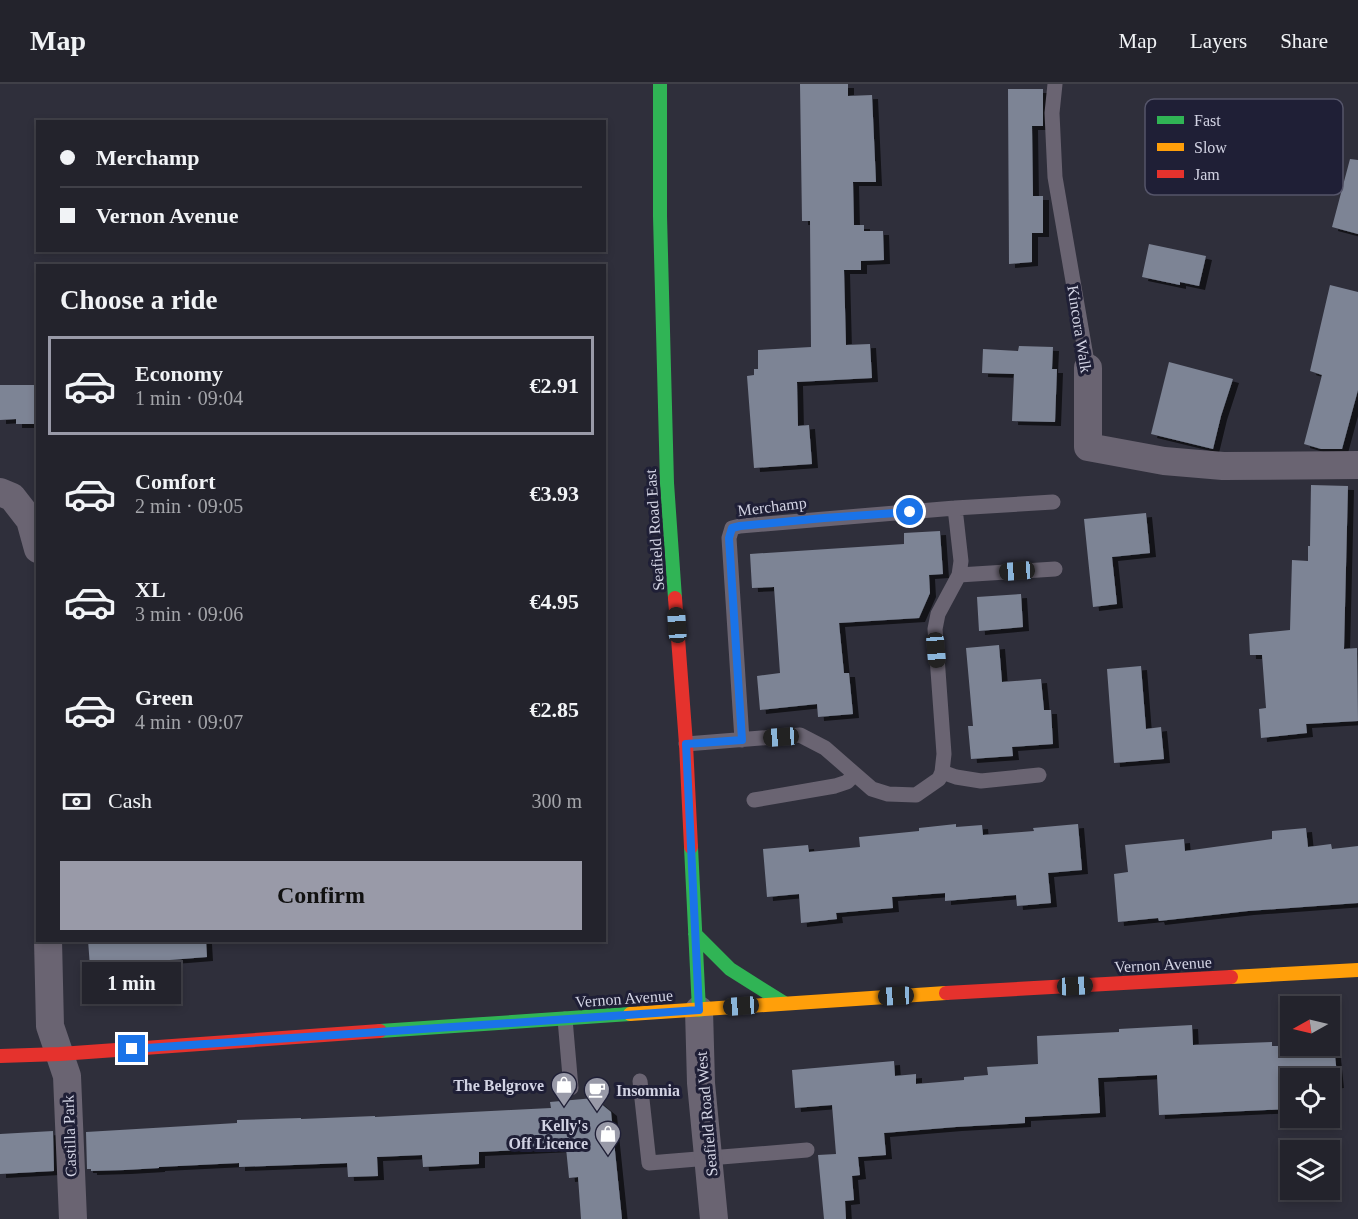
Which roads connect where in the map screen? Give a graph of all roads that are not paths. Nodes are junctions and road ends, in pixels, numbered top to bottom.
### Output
1 (660, 84) edge
2 (1055, 84) edge
3 (1088, 368) joint
4 (1358, 465) edge
5 (0, 492) edge
6 (1053, 502) dead end
7 (955, 507) junction
8 (36, 542) edge
9 (1055, 569) dead end
10 (959, 575) junction
11 (742, 740) junction
12 (686, 744) junction
13 (942, 772) junction
14 (855, 774) junction
15 (1039, 775) dead end
16 (754, 800) dead end
17 (695, 934) junction
18 (48, 942) edge
19 (1358, 970) edge
20 (784, 1003) junction
21 (699, 1010) junction
22 (565, 1019) junction
23 (60, 1054) junction
24 (0, 1056) edge
25 (640, 1081) dead end
26 (571, 1088) dead end
27 (807, 1150) dead end
28 (709, 1159) junction
29 (73, 1219) edge
30 (714, 1219) edge

1 - 12 main road, Seafield Road East
2 - 3 lane, Kincora Walk
3 - 4 street, Kincora Walk
5 - 8 street
6 - 7 lane, Merchamp
7 - 10 lane
7 - 11 lane, Merchamp
9 - 10 lane
10 - 13 lane
11 - 12 lane
11 - 14 lane
12 - 17 main road, Seafield Road East
13 - 14 lane
13 - 15 lane
14 - 16 lane
17 - 20 main road
17 - 21 main road, Seafield Road East
18 - 23 street, Castilla Park
19 - 20 main road, Vernon Avenue
20 - 21 main road, Vernon Avenue
21 - 22 main road, Vernon Avenue
21 - 28 street, Seafield Road West
22 - 23 main road, Vernon Avenue
22 - 26 lane
23 - 24 main road, Vernon Avenue
23 - 29 street, Castilla Park
25 - 28 lane
27 - 28 lane
28 - 30 street, Seafield Road West

